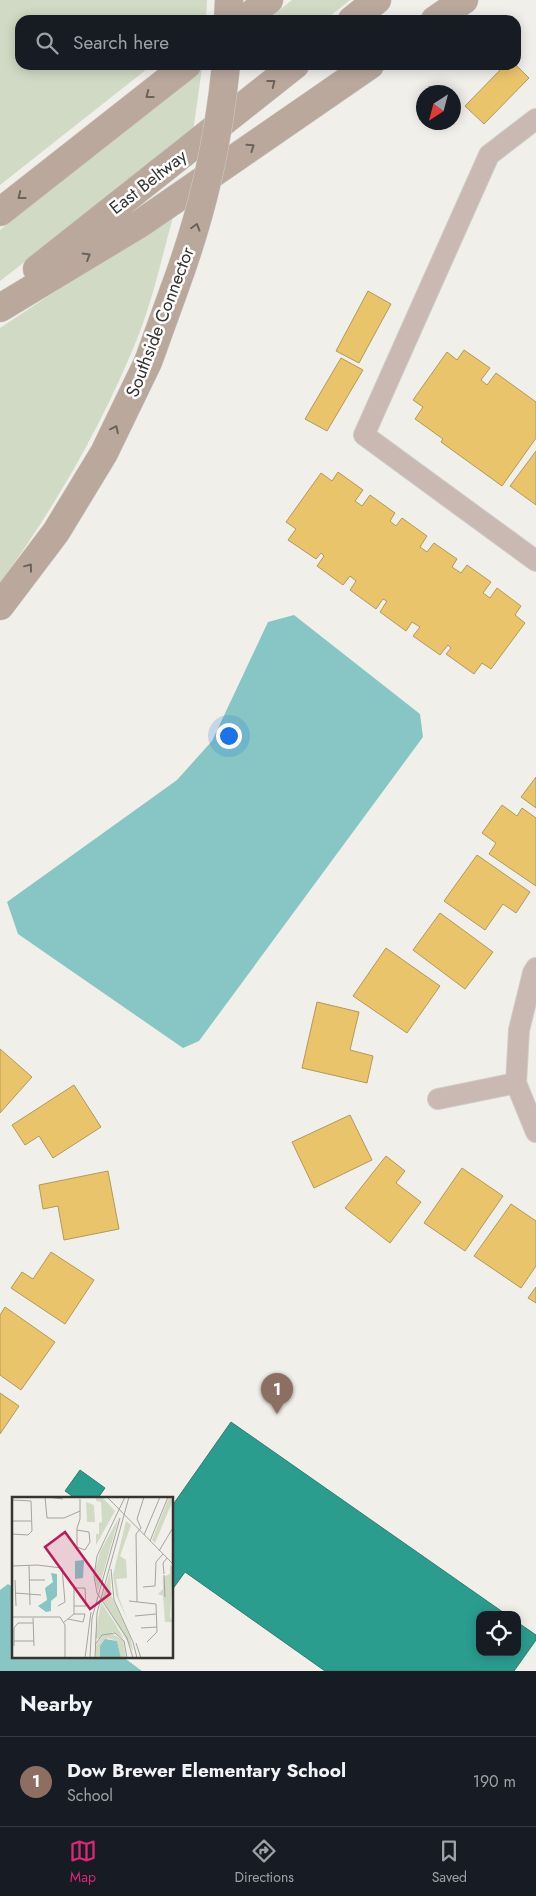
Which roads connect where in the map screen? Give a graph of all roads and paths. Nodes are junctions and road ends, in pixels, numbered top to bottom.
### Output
1 (229, 0) edge
2 (269, 0) edge
3 (377, 0) edge
4 (464, 0) edge
5 (228, 15) edge
6 (250, 15) edge
7 (358, 15) edge
8 (442, 15) edge
9 (181, 70) edge
10 (225, 70) edge
11 (289, 70) edge
12 (363, 70) edge
13 (536, 119) edge
14 (0, 212) edge
15 (0, 298) edge
16 (0, 308) edge
17 (536, 561) edge
18 (0, 606) edge
19 (536, 968) edge
20 (516, 1083) junction
21 (438, 1099) dead end
22 (536, 1132) edge

1 - 5 highway
2 - 6 highway
3 - 7 highway
4 - 8 highway
9 -> 14 highway
18 -> 10 highway, Southside Connector, bridge
15 -> 11 highway, East Beltway
16 -> 12 highway
13 - 17 street
19 - 20 street
20 - 21 street
20 - 22 street

